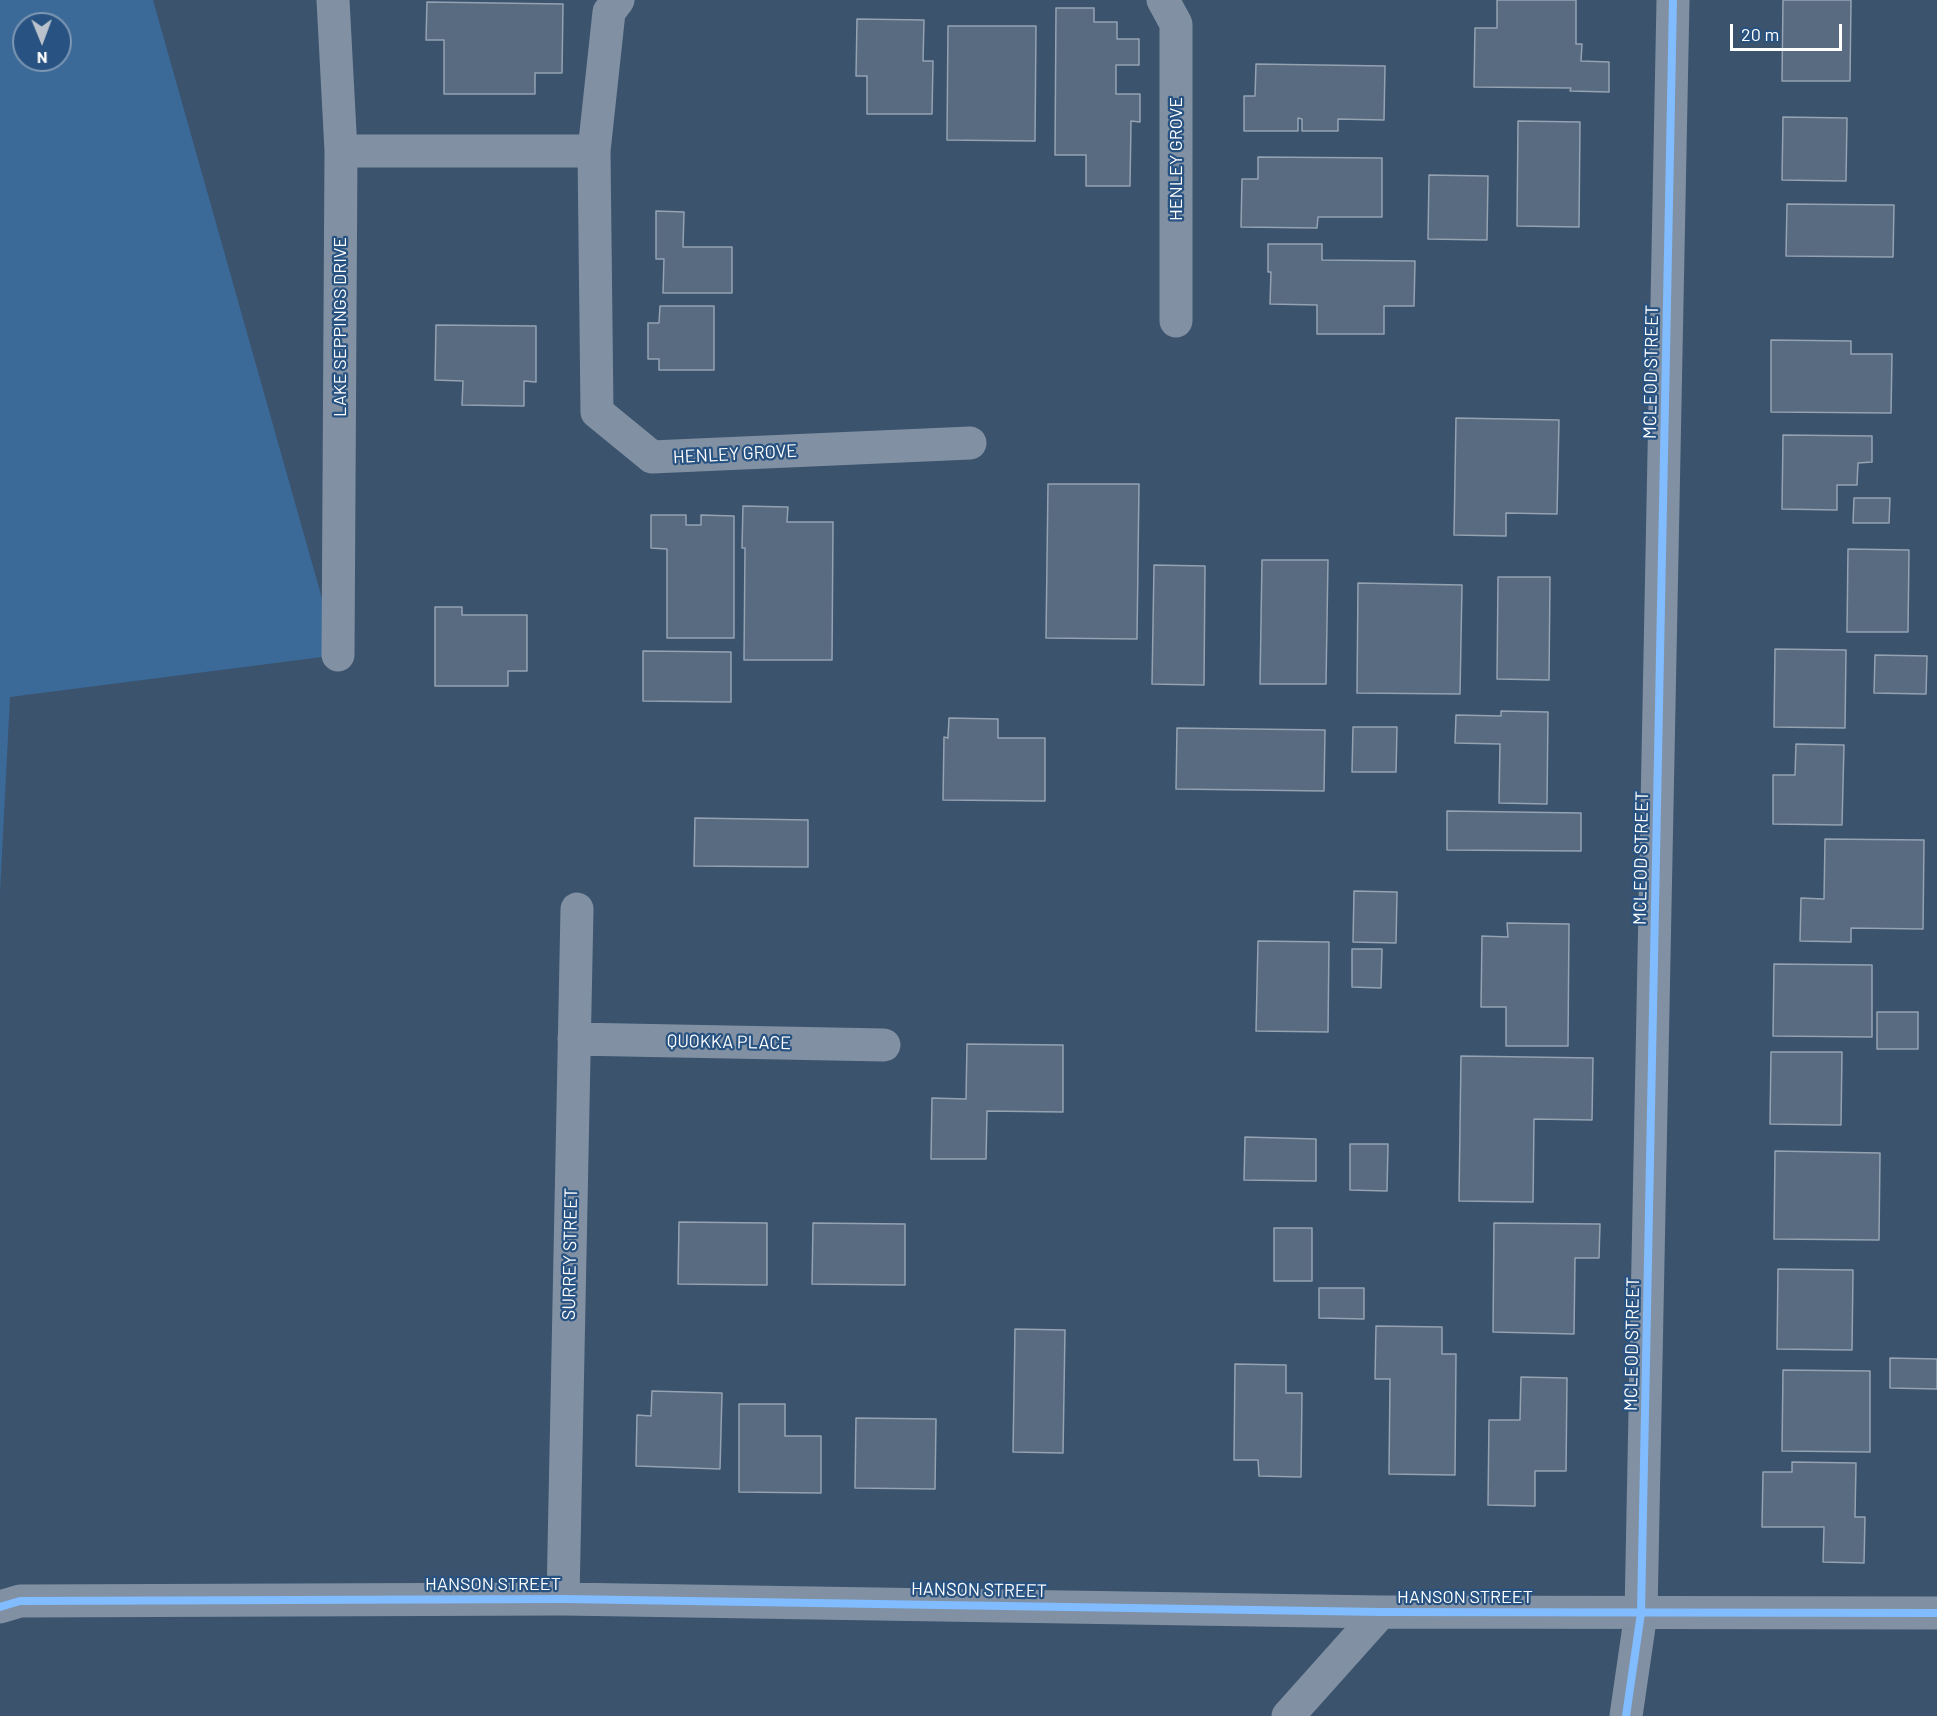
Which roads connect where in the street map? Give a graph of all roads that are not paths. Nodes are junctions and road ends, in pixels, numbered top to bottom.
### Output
1 (333, 0) edge
2 (618, 0) edge
3 (1163, 0) edge
4 (1673, 0) edge
5 (341, 151) junction
6 (594, 151) junction
7 (1176, 321) dead end
8 (970, 443) dead end
9 (338, 655) dead end
10 (577, 909) dead end
11 (574, 1040) junction
12 (884, 1045) dead end
13 (563, 1599) junction
14 (10, 1604) edge
15 (1381, 1612) junction
16 (1641, 1613) junction
17 (1937, 1613) edge
18 (1288, 1716) edge
19 (1626, 1716) edge

1 - 5 street, LAKE SEPPINGS DRIVE
2 - 6 street, HENLEY GROVE
3 - 7 street, HENLEY GROVE
4 - 16 street, MCLEOD STREET
5 - 6 street
5 - 9 street, LAKE SEPPINGS DRIVE
6 - 8 street, HENLEY GROVE
10 - 11 street, SURREY STREET
11 - 12 street, QUOKKA PLACE
11 - 13 street, SURREY STREET
13 - 14 street, HANSON STREET
13 - 15 street, HANSON STREET
15 - 16 street, HANSON STREET
15 - 18 street
16 - 17 street, HANSON STREET
16 - 19 street, MCLEOD STREET

